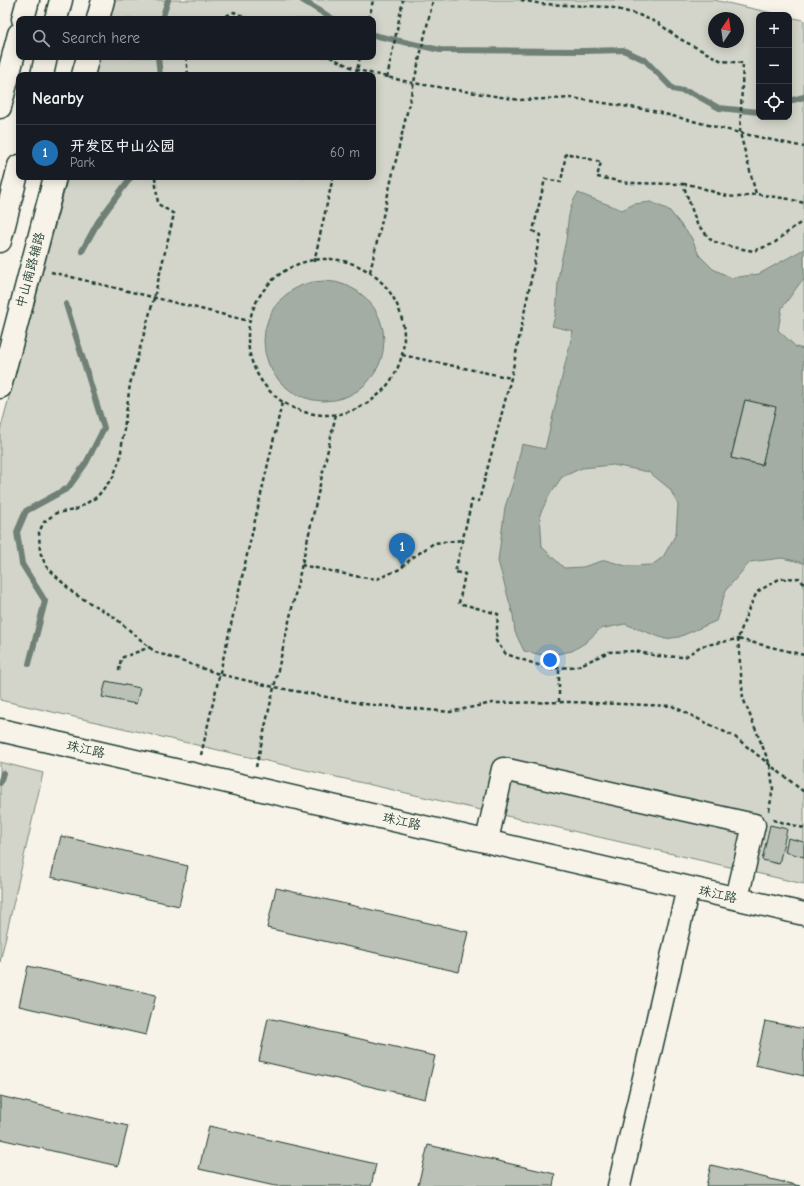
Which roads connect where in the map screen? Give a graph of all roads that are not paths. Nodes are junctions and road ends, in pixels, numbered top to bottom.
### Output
1 (28, 0) edge
2 (61, 0) edge
3 (103, 0) edge
4 (24, 16) edge
5 (57, 16) edge
6 (99, 16) edge
7 (16, 46) edge
8 (45, 60) edge
9 (87, 60) edge
10 (43, 72) edge
11 (84, 72) edge
12 (0, 107) edge
13 (16, 178) edge
14 (54, 180) edge
15 (0, 241) edge
16 (0, 387) edge
17 (0, 730) edge
18 (487, 840) junction
19 (688, 888) junction
20 (736, 898) junction
21 (804, 914) edge
22 (619, 1186) edge

1 - 4 street
2 - 5 street
3 - 6 street
7 - 12 street
8 - 10 street
9 - 11 street
13 - 15 street
14 - 16 street, 中山南路辅路
17 - 18 street, 珠江路
18 - 19 street, 珠江路
18 - 20 street
19 - 20 street, 珠江路
19 - 22 street
20 - 21 street, 珠江路

